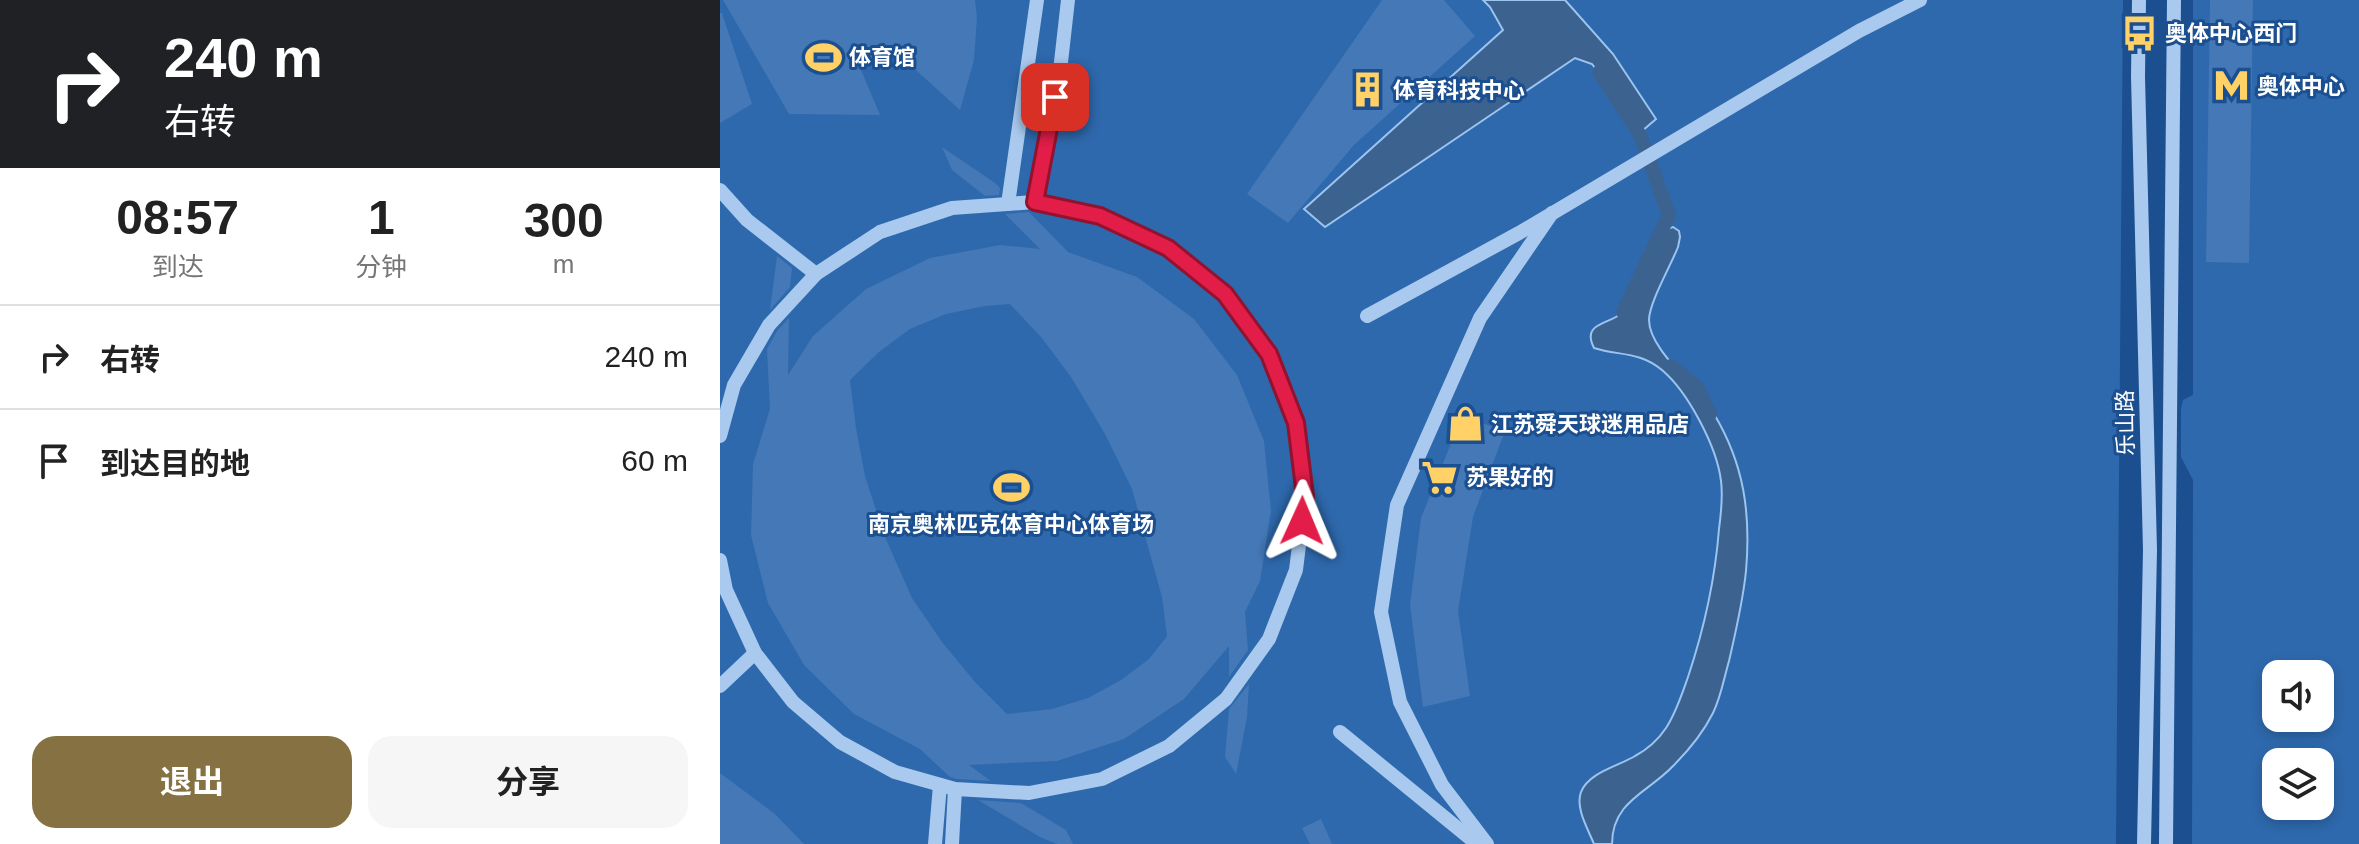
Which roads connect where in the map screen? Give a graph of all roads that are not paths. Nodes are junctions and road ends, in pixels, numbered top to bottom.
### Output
1 (1037, 0) edge
2 (1068, 0) edge
3 (1920, 0) edge
4 (2139, 0) edge
5 (2174, 0) edge
6 (721, 194) edge
7 (1035, 202) junction
8 (1008, 204) junction
9 (1552, 213) junction
10 (816, 274) junction
11 (1367, 316) dead end
12 (720, 436) edge
13 (720, 560) edge
14 (755, 653) junction
15 (720, 686) edge
16 (1340, 732) dead end
17 (948, 787) junction
18 (935, 844) edge
19 (952, 844) edge
20 (1477, 844) edge
21 (1487, 844) edge
22 (2144, 844) edge
23 (2166, 844) edge

1 - 8 street
2 - 7 street
3 - 9 street
4 - 22 street, 乐山路
5 - 23 street, 乐山路
6 - 10 street
7 - 8 street
7 - 17 street
8 - 10 street
9 - 11 street
9 - 21 street
10 - 12 street
13 - 14 street
14 - 15 street
14 - 17 street
16 - 20 street
17 - 18 street
17 - 19 street

